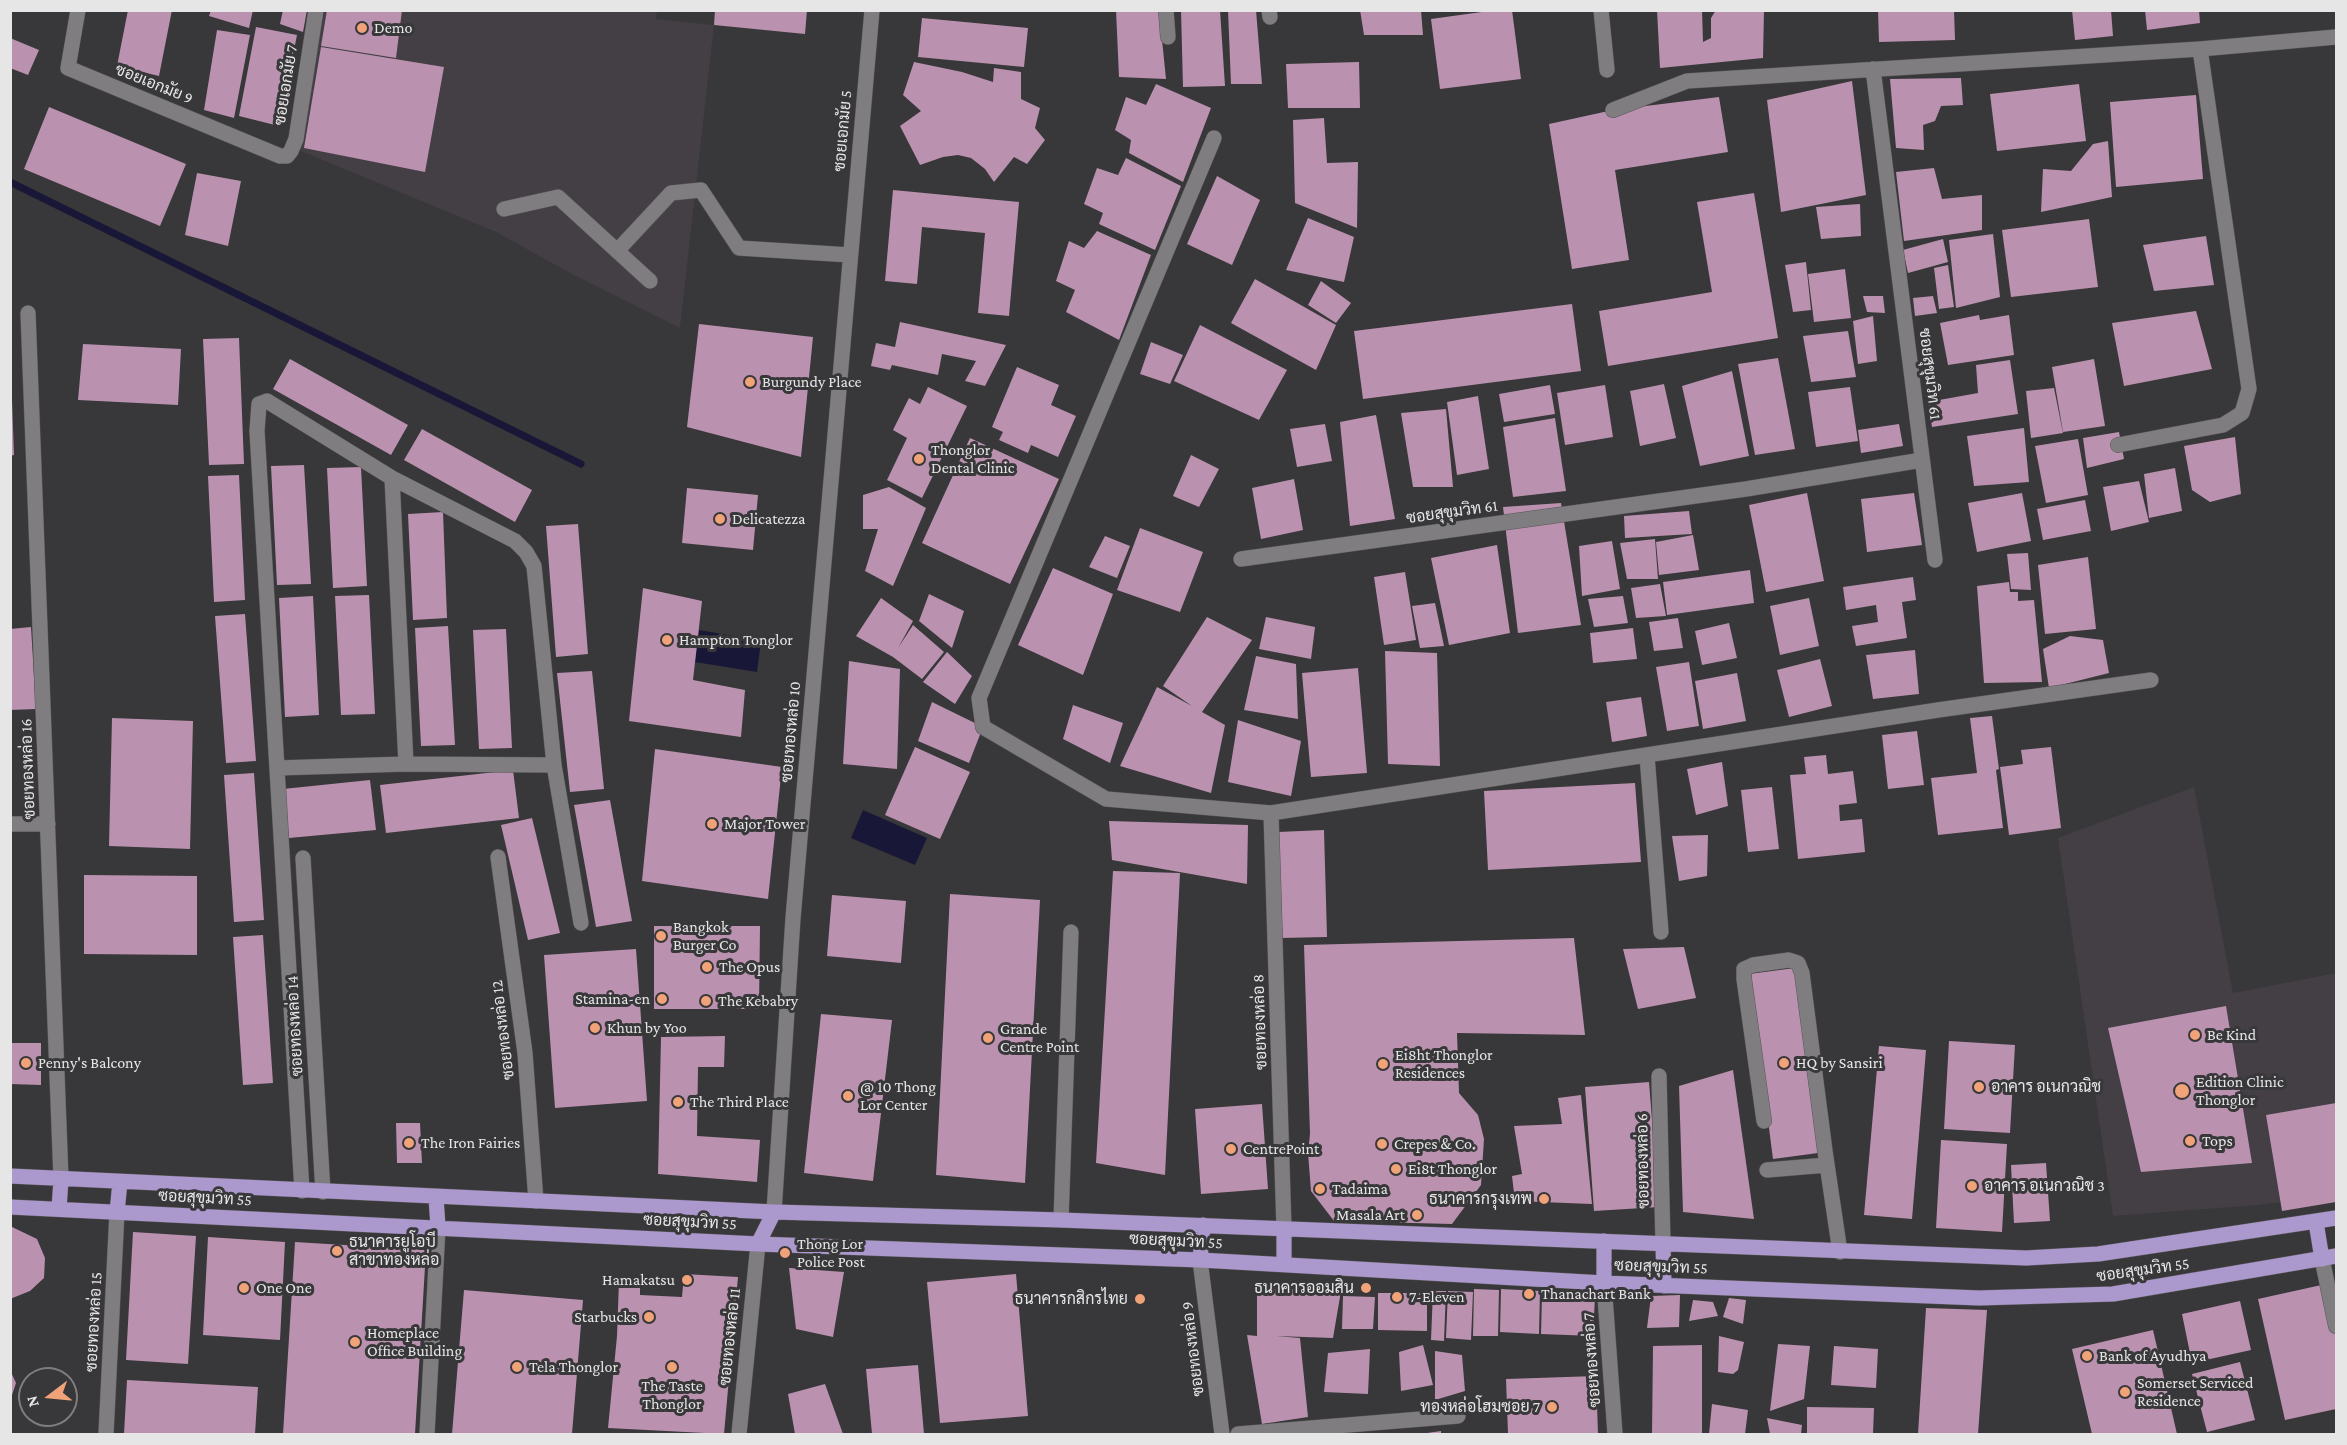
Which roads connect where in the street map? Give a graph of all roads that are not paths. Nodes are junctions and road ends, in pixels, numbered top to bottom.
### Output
1 (78, 10) edge
2 (316, 10) edge
3 (872, 10) edge
4 (1166, 10) edge
5 (1601, 10) edge
6 (2337, 36) edge
7 (1168, 37) dead end
8 (2200, 49) junction
9 (1874, 69) junction
10 (1607, 70) dead end
11 (1613, 110) dead end
12 (1214, 138) dead end
13 (280, 156) joint
14 (504, 208) dead end
15 (617, 251) junction
16 (850, 255) junction
17 (650, 281) dead end
18 (27, 313) dead end
19 (2118, 445) dead end
20 (1923, 460) junction
21 (392, 478) junction
22 (1240, 559) dead end
23 (1935, 560) dead end
24 (2151, 680) dead end
25 (1647, 756) junction
26 (406, 764) junction
27 (554, 765) junction
28 (277, 768) junction
29 (1271, 813) junction
30 (10, 824) edge
31 (48, 824) junction
32 (498, 857) dead end
33 (303, 858) dead end
34 (580, 923) dead end
35 (1071, 932) dead end
36 (1661, 932) dead end
37 (1659, 1076) dead end
38 (1764, 1121) dead end
39 (1827, 1165) junction
40 (1767, 1170) dead end
41 (10, 1176) edge
42 (61, 1179) junction
43 (120, 1182) junction
44 (302, 1191) junction
45 (323, 1192) junction
46 (436, 1197) junction
47 (536, 1201) junction
48 (10, 1207) edge
49 (59, 1209) junction
50 (117, 1212) junction
51 (774, 1212) junction
52 (2337, 1218) edge
53 (1061, 1220) junction
54 (2316, 1222) junction
55 (1203, 1225) junction
56 (438, 1227) junction
57 (1284, 1229) junction
58 (1604, 1241) junction
59 (758, 1244) junction
60 (1663, 1244) junction
61 (1840, 1252) junction
62 (2329, 1257) edge
63 (1200, 1260) junction
64 (1284, 1264) junction
65 (1604, 1283) junction
66 (1664, 1286) junction
67 (2337, 1326) edge
68 (1458, 1416) dead end
69 (106, 1434) edge
70 (427, 1434) edge
71 (739, 1434) edge
72 (1222, 1434) edge
73 (1238, 1434) edge
74 (1615, 1434) edge

1 - 13 street, ซอยเอกมัย 9
2 - 13 street, ซอยเอกมัย 7
3 - 16 street, ซอยเอกมัย 5
4 - 7 street
5 - 10 street
6 - 8 street
8 - 9 street
8 - 19 street
9 - 11 street
9 - 20 street, ซอยสุขุมวิท 61
12 - 29 street
14 - 15 street
15 - 16 street
15 - 17 street
16 - 51 street, ซอยทองหล่อ 10
18 - 31 street, ซอยทองหล่อ 16
20 - 22 street, ซอยสุขุมวิท 61
20 - 23 street
21 - 26 street
21 - 27 street
21 - 28 street
24 - 25 street
25 - 29 street
25 - 36 street
26 - 27 street
26 - 28 street
27 - 34 street
28 - 44 street
29 - 57 street, ซอยทองหล่อ 8
30 - 31 street
31 - 42 street, ซอยทองหล่อ 16
32 - 47 street, ซอยทองหล่อ 12
33 - 45 street, ซอยทองหล่อ 14
35 - 53 street
37 - 60 street, ซอยทองหล่อ 6
38 - 39 street
39 - 40 street
39 - 61 street
41 - 42 main road, ซอยสุขุมวิท 55
42 - 43 main road, ซอยสุขุมวิท 55
42 - 49 main road
43 - 44 main road, ซอยสุขุมวิท 55
43 - 50 main road
44 - 45 main road, ซอยสุขุมวิท 55
45 - 46 main road, ซอยสุขุมวิท 55
46 - 47 main road, ซอยสุขุมวิท 55
46 - 56 main road
47 - 51 main road, ซอยสุขุมวิท 55
48 - 49 main road, ซอยสุขุมวิท 55
49 - 50 main road, ซอยสุขุมวิท 55
50 - 56 main road, ซอยสุขุมวิท 55
50 - 69 street, ซอยทองหล่อ 15
51 - 53 main road, ซอยสุขุมวิท 55
51 - 59 main road
52 - 54 main road, ซอยสุขุมวิท 55
53 - 55 main road, ซอยสุขุมวิท 55
54 - 61 main road, ซอยสุขุมวิท 55
54 - 62 main road
55 - 57 main road, ซอยสุขุมวิท 55
55 - 63 main road
56 - 59 main road, ซอยสุขุมวิท 55
56 - 70 street
57 - 58 main road, ซอยสุขุมวิท 55
57 - 64 main road
58 - 60 main road, ซอยสุขุมวิท 55
58 - 65 main road
59 - 63 main road, ซอยสุขุมวิท 55
59 - 71 street, ซอยทองหล่อ 11
60 - 61 main road, ซอยสุขุมวิท 55
60 - 66 main road
62 - 66 main road, ซอยสุขุมวิท 55
62 - 67 street
63 - 64 main road, ซอยสุขุมวิท 55
63 - 72 street, ซอยทองหล่อ 9
64 - 65 main road, ซอยสุขุมวิท 55
65 - 66 main road, ซอยสุขุมวิท 55
65 - 74 street, ซอยทองหล่อ 7
68 - 73 street

